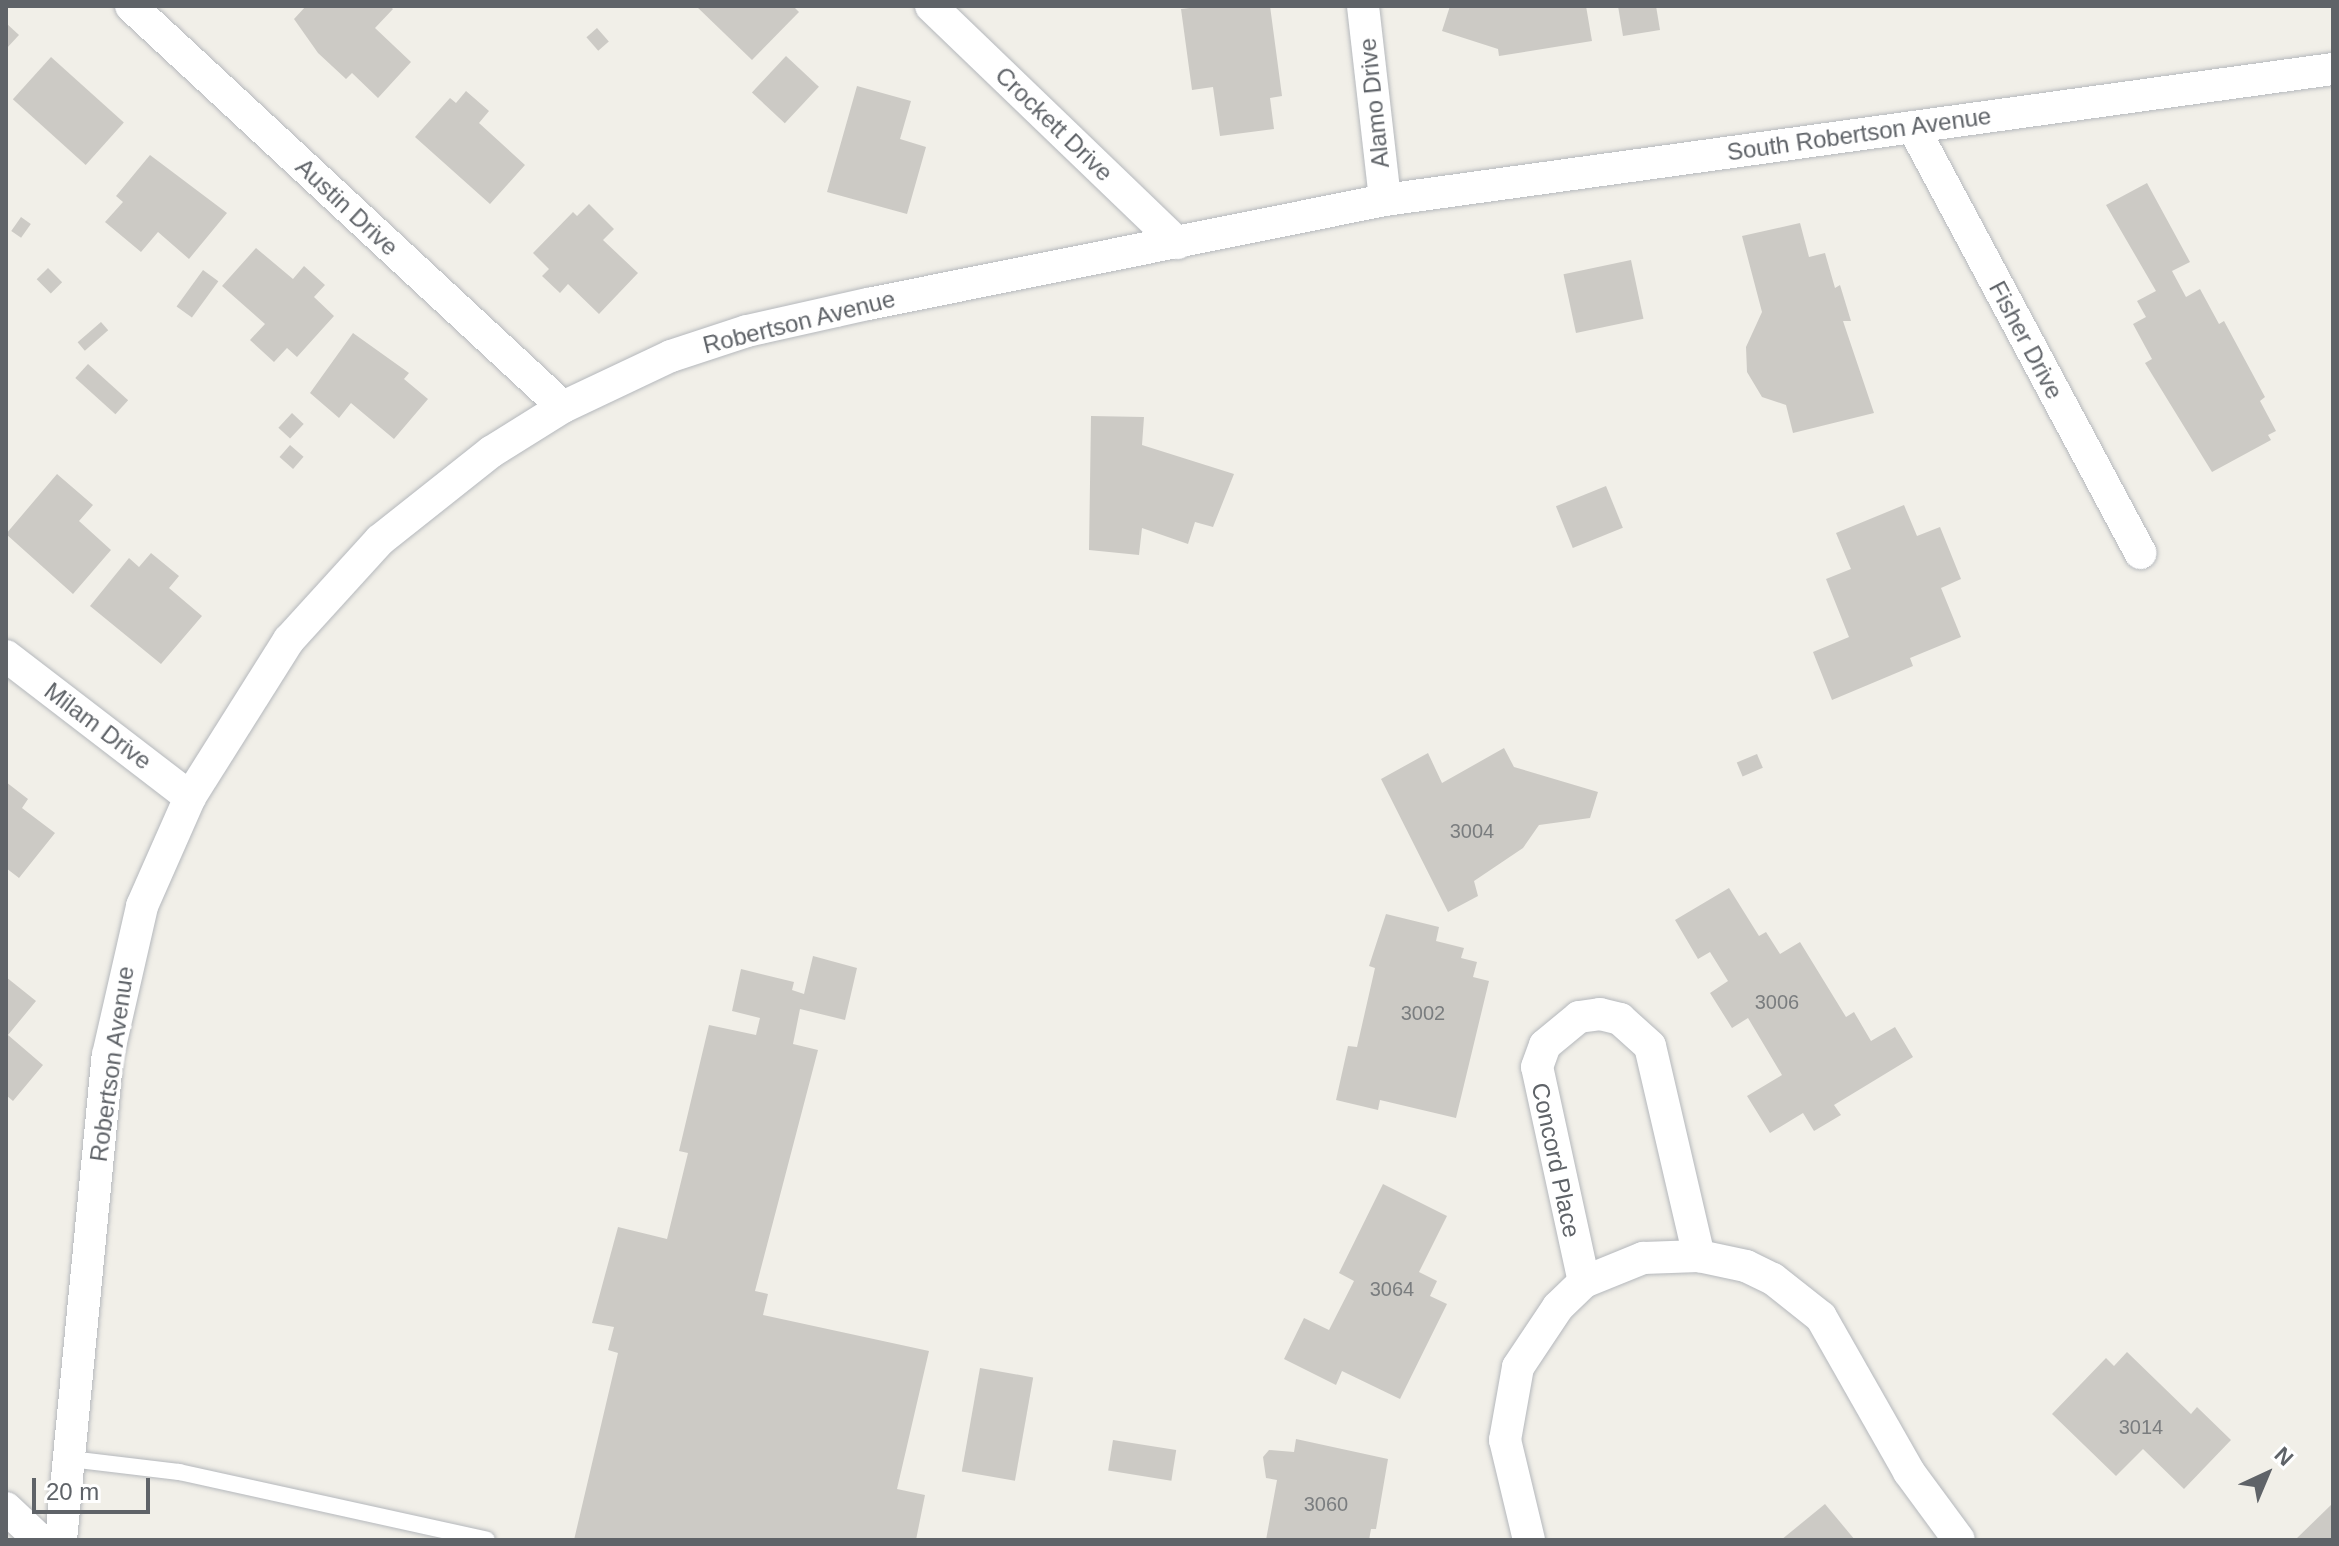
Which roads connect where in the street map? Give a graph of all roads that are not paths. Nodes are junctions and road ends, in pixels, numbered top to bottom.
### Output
1 (131, 6) edge
2 (931, 6) edge
3 (1363, 6) edge
4 (2333, 69) edge
5 (1913, 127) junction
6 (1385, 200) junction
7 (1177, 243) junction
8 (563, 407) junction
9 (2140, 553) dead end
10 (6, 656) edge
11 (190, 797) junction
12 (1699, 1256) junction
13 (1584, 1282) junction
14 (70, 1459) junction
15 (6, 1508) edge
16 (40, 1540) edge
17 (61, 1540) edge
18 (487, 1540) edge
19 (1529, 1540) edge
20 (1959, 1540) edge

1 - 8 street, Austin Drive
2 - 7 street, Crockett Drive
3 - 6 street, Alamo Drive
4 - 5 street, South Robertson Avenue
5 - 6 street, South Robertson Avenue
5 - 9 street, Fisher Drive
6 - 7 street, Robertson Avenue
7 - 8 street, Robertson Avenue
8 - 11 street, Robertson Avenue
10 - 11 street, Milam Drive
11 - 14 street, Robertson Avenue
12 - 13 street
12 - 13 street, Concord Place
12 - 20 street
13 - 19 street
14 - 17 street, Robertson Avenue
14 - 18 lane
15 - 16 street

